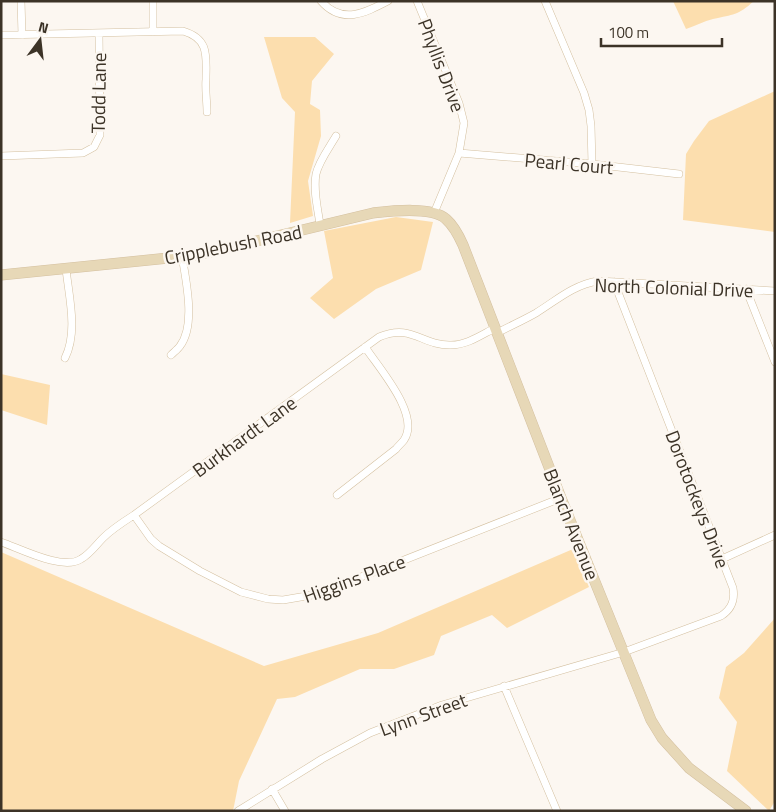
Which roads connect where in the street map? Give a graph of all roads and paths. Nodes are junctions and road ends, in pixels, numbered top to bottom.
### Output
1 (21, 1) edge
2 (153, 1) edge
3 (321, 1) edge
4 (388, 1) edge
5 (417, 1) edge
6 (545, 1) edge
7 (153, 32) junction
8 (99, 33) junction
9 (1, 35) edge
10 (22, 35) junction
11 (207, 112) dead end
12 (336, 136) dead end
13 (459, 153) junction
14 (1, 156) edge
15 (592, 164) junction
16 (679, 174) dead end
17 (434, 213) junction
18 (320, 225) junction
19 (182, 256) junction
20 (66, 270) junction
21 (1, 275) edge
22 (614, 282) junction
23 (746, 290) junction
24 (775, 291) edge
25 (496, 330) junction
26 (366, 347) junction
27 (171, 355) dead end
28 (65, 358) dead end
29 (775, 362) edge
30 (336, 495) dead end
31 (561, 498) junction
32 (134, 515) junction
33 (775, 535) edge
34 (1, 542) edge
35 (722, 559) junction
36 (624, 652) junction
37 (504, 686) junction
38 (272, 789) junction
39 (554, 810) edge
40 (238, 811) edge
41 (285, 811) edge
42 (746, 811) edge

1 - 10 street
2 - 7 street
3 - 4 street
5 - 13 street, Phyllis Drive
6 - 15 street
7 - 8 street
7 - 11 street
8 - 10 street
8 - 14 street, Todd Lane
9 - 10 street
12 - 18 street
13 - 15 street, Pearl Court
13 - 17 street, Phyllis Drive
15 - 16 street, Pearl Court
17 - 18 main road, Cripplebush Road
17 - 25 main road, Blanch Avenue
18 - 19 main road, Cripplebush Road
19 - 20 main road, Cripplebush Road
19 - 27 street
20 - 21 main road, Cripplebush Road
20 - 28 street
22 - 23 street, North Colonial Drive
22 - 25 street, North Colonial Drive
22 - 35 street, Dorotockeys Drive
23 - 24 street, North Colonial Drive
23 - 29 street
25 - 26 street, Burkhardt Lane
25 - 31 main road, Blanch Avenue
26 - 30 street
26 - 32 street, Burkhardt Lane
31 - 32 street, Higgins Place
31 - 36 main road, Blanch Avenue
32 - 34 street, Burkhardt Lane
33 - 35 street
35 - 36 street, Dorotockeys Drive
36 - 37 street, Lynn Street
36 - 42 main road, Blanch Avenue
37 - 38 street, Lynn Street
37 - 39 street
38 - 40 street, Lynn Street
38 - 41 street

